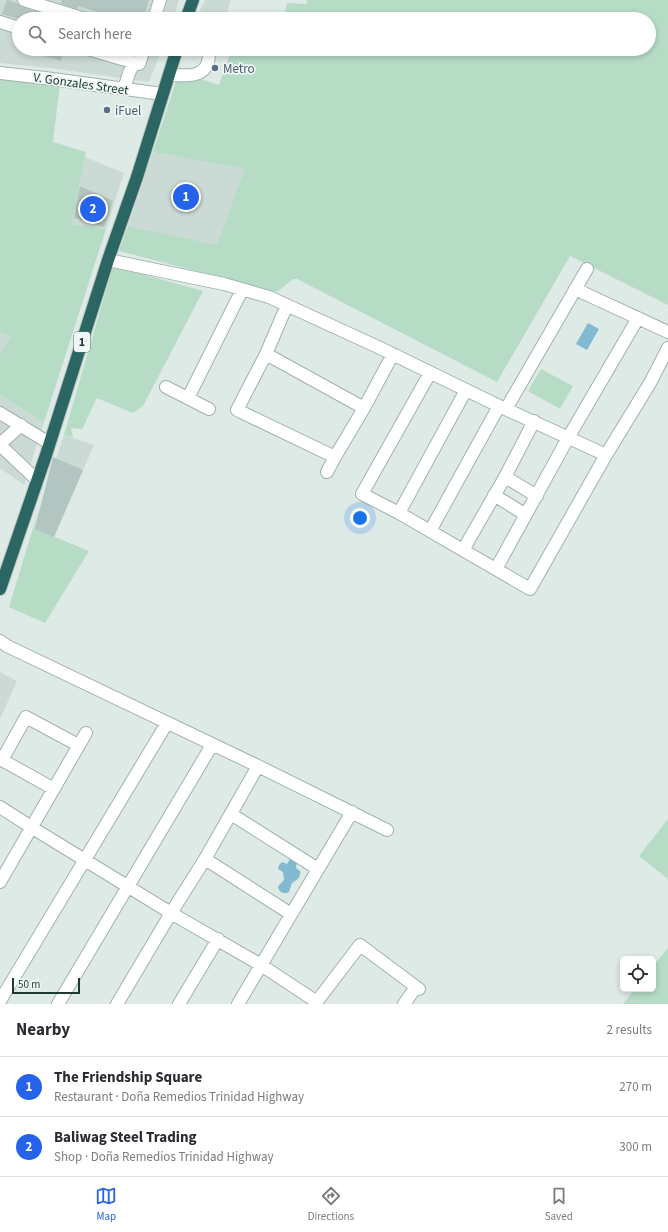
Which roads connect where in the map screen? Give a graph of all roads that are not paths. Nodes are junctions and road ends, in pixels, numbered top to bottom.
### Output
1 (24, 0) edge
2 (160, 0) edge
3 (193, 0) edge
4 (63, 12) edge
5 (156, 12) edge
6 (189, 12) edge
7 (0, 22) edge
8 (12, 26) edge
9 (111, 56) edge
10 (142, 56) edge
11 (175, 56) edge
12 (208, 56) edge
13 (134, 63) junction
14 (0, 73) edge
15 (168, 75) junction
16 (124, 89) junction
17 (162, 94) junction
18 (108, 260) junction
19 (586, 269) dead end
20 (575, 289) junction
21 (242, 290) junction
22 (287, 305) junction
23 (638, 318) junction
24 (668, 332) edge
25 (668, 348) edge
26 (266, 354) junction
27 (393, 354) junction
28 (430, 373) junction
29 (166, 388) dead end
30 (466, 390) junction
31 (188, 398) junction
32 (503, 407) junction
33 (364, 408) junction
34 (209, 409) dead end
35 (0, 412) edge
36 (534, 421) junction
37 (21, 425) junction
38 (568, 438) junction
39 (50, 443) junction
40 (0, 445) edge
41 (0, 453) edge
42 (606, 455) junction
43 (335, 457) junction
44 (327, 472) dead end
45 (505, 477) junction
46 (36, 483) junction
47 (494, 495) junction
48 (537, 496) junction
49 (399, 513) junction
50 (526, 515) junction
51 (430, 531) junction
52 (463, 550) junction
53 (496, 569) junction
54 (0, 589) edge
55 (0, 641) edge
56 (167, 723) junction
57 (86, 733) dead end
58 (78, 745) junction
59 (212, 745) junction
60 (258, 766) junction
61 (54, 789) junction
62 (0, 807) edge
63 (352, 812) junction
64 (231, 814) junction
65 (31, 828) junction
66 (387, 830) dead end
67 (84, 859) junction
68 (205, 859) junction
69 (5, 863) edge
70 (318, 869) junction
71 (0, 882) edge
72 (128, 886) junction
73 (171, 913) junction
74 (291, 914) junction
75 (218, 939) junction
76 (261, 965) junction
77 (0, 1001) edge
78 (316, 1003) edge
79 (58, 1004) edge
80 (117, 1004) edge
81 (180, 1004) edge
82 (238, 1004) edge
83 (404, 1004) edge

1 - 4 street
2 - 5 street
3 - 6 highway
7 - 8 street
9 - 13 street
10 - 13 street
11 - 15 highway, 1
12 - 15 street
13 - 16 street
14 - 16 street, V. Gonzales Street
15 - 17 highway, 1
16 - 17 street, V. Gonzales Street
17 - 18 highway, 1
18 - 21 street
18 - 39 highway, 1
19 - 20 street
20 - 23 street
20 - 32 street
21 - 22 street
21 - 31 street
22 - 26 street
22 - 27 street
23 - 24 street
23 - 38 street
25 - 42 street
26 - 33 street
26 - 43 street
27 - 28 street
27 - 33 street
28 - 30 street
28 - 49 street
29 - 31 street
30 - 32 street
30 - 49 street
31 - 34 street
32 - 36 street
32 - 51 street
33 - 43 street
35 - 37 street
36 - 38 street
36 - 45 street
37 - 39 street
37 - 40 street
38 - 42 street
38 - 48 street
39 - 46 highway, 1
40 - 46 street
41 - 46 street
42 - 53 street
43 - 44 street
45 - 47 street
45 - 48 street
46 - 54 highway, 1
47 - 50 street
47 - 52 street
48 - 50 street
49 - 51 street
50 - 53 street
51 - 52 street
52 - 53 street
55 - 56 street
56 - 59 street
56 - 67 street
57 - 58 street
58 - 61 street
58 - 61 street
59 - 60 street
59 - 72 street
60 - 63 street
60 - 64 street
61 - 65 street
62 - 65 street
63 - 66 street
63 - 70 street
64 - 68 street
64 - 70 street
65 - 67 street
65 - 69 street
67 - 72 street
67 - 77 street
68 - 73 street
68 - 74 street
69 - 71 street
70 - 74 street
72 - 73 street
72 - 79 street
73 - 75 street
73 - 80 street
74 - 76 street
75 - 76 street
75 - 81 street
76 - 78 street
76 - 82 street
78 - 83 street

